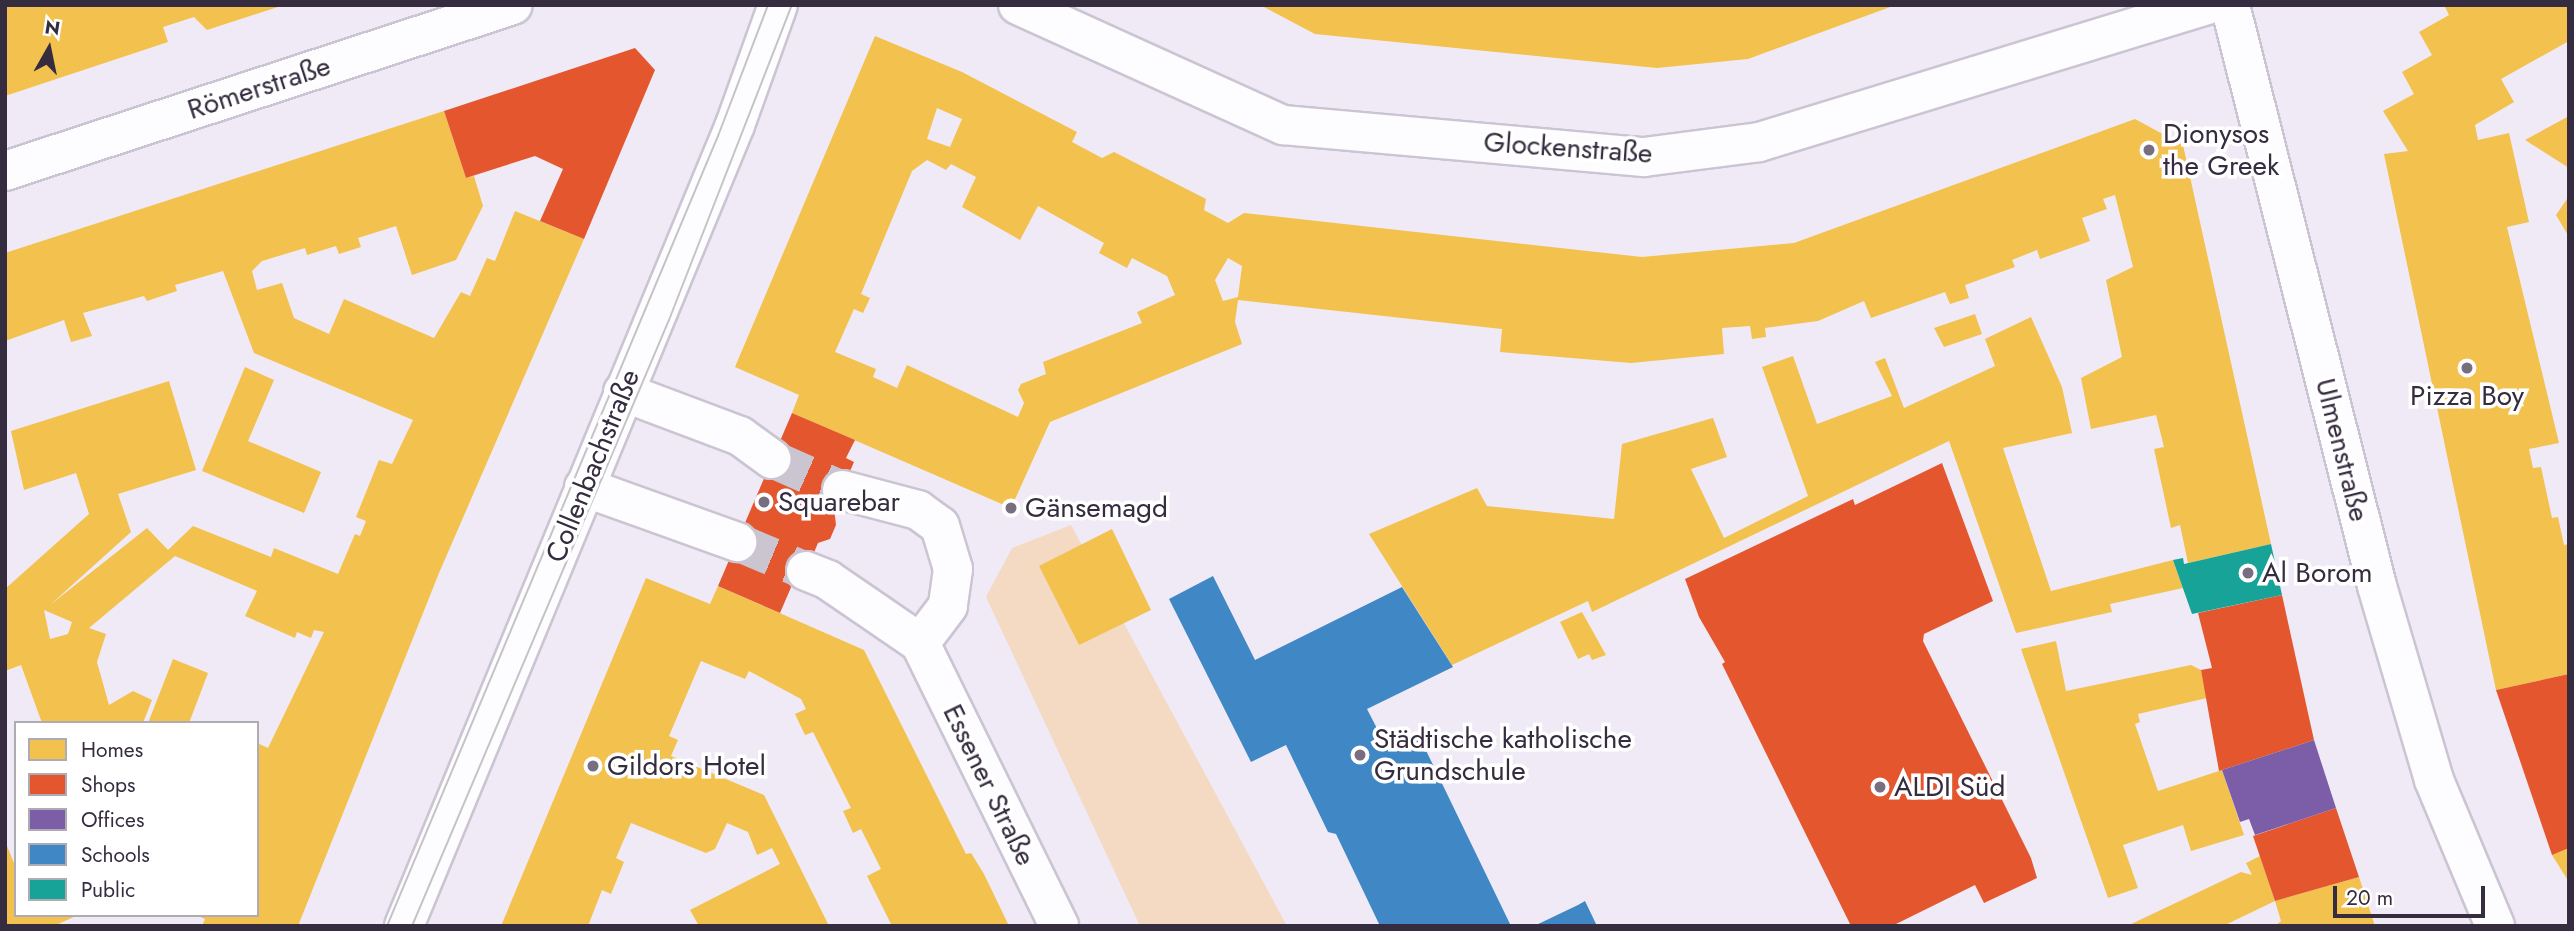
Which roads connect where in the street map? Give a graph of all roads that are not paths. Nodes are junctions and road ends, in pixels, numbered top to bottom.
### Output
1 (513, 5) edge
2 (778, 5) edge
3 (1018, 5) edge
4 (2208, 5) edge
5 (2230, 5) edge
6 (5, 172) edge
7 (623, 392) junction
8 (772, 459) tunnel mouth
9 (584, 487) junction
10 (842, 490) tunnel mouth
11 (737, 542) tunnel mouth
12 (806, 571) tunnel mouth
13 (920, 643) junction
14 (404, 926) edge
15 (1059, 926) edge
16 (2495, 926) edge

1 - 6 street, Römerstraße
2 - 7 street, Collenbachstraße
3 - 4 street, Glockenstraße
5 - 16 street, Ulmenstraße
7 - 8 street
7 - 9 street, Collenbachstraße
9 - 11 street
9 - 14 street, Collenbachstraße
10 - 13 street
12 - 13 street, Essener Straße
13 - 15 street, Essener Straße

